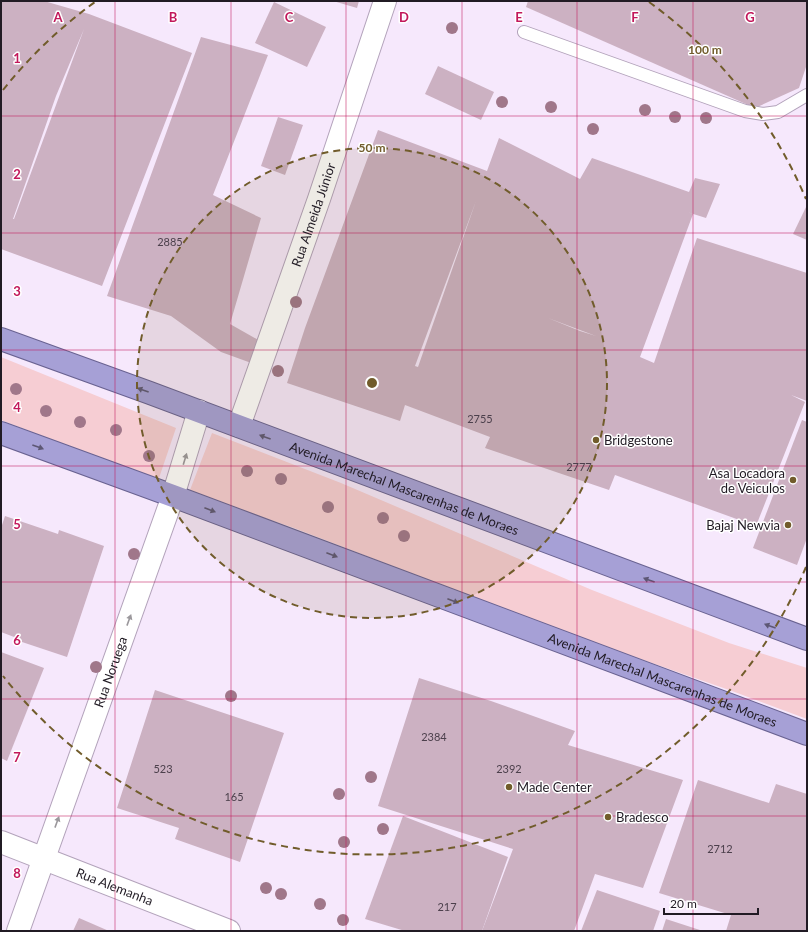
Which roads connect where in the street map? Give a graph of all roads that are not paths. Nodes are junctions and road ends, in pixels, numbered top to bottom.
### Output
1 (385, 1) edge
2 (524, 32) dead end
3 (807, 95) edge
4 (1, 339) edge
5 (199, 411) junction
6 (239, 426) junction
7 (1, 433) edge
8 (173, 496) junction
9 (807, 639) edge
10 (807, 734) edge
11 (1, 842) edge
12 (44, 858) junction
13 (18, 931) edge
14 (229, 931) edge

1 - 6 street, Rua Almeida Júnior
2 - 3 lane
5 -> 4 highway, Avenida Marechal Mascarenhas de Moraes
5 - 6 highway, Avenida Marechal Mascarenhas de Moraes
8 -> 5 street, Rua Noruega
9 -> 6 highway, Avenida Marechal Mascarenhas de Moraes
7 -> 8 highway, Avenida Marechal Mascarenhas de Moraes
8 -> 10 highway, Avenida Marechal Mascarenhas de Moraes
12 -> 8 street, Rua Noruega
11 - 12 street, Rua Alemanha
12 - 13 street, Rua Noruega
12 - 14 street, Rua Alemanha

